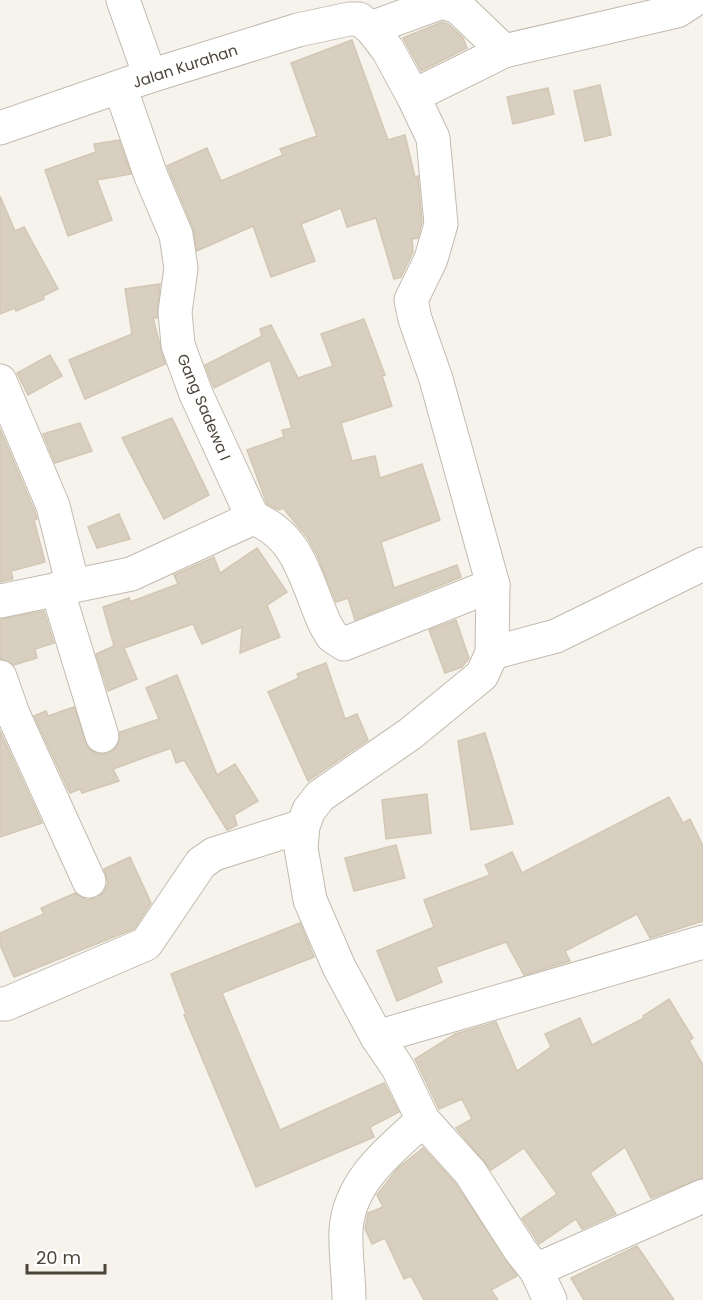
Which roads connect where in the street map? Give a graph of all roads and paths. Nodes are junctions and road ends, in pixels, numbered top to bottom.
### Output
1 (123, 0) edge
2 (694, 0) edge
3 (371, 28) junction
4 (504, 51) junction
5 (150, 76) junction
6 (120, 87) junction
7 (413, 96) junction
8 (0, 128) edge
9 (0, 381) edge
10 (253, 518) junction
11 (703, 564) edge
12 (493, 585) junction
13 (65, 588) junction
14 (0, 601) edge
15 (492, 653) junction
16 (1, 683) edge
17 (102, 736) dead end
18 (303, 826) junction
19 (89, 881) dead end
20 (703, 942) edge
21 (0, 1004) edge
22 (377, 1037) junction
23 (423, 1120) junction
24 (703, 1196) edge
25 (536, 1270) junction
26 (349, 1300) edge
27 (550, 1300) edge

1 - 5 street
2 - 4 street
3 - 4 street
3 - 5 street, Jalan Kurahan
3 - 7 street
4 - 7 street
5 - 6 street, Jalan Kurahan
6 - 8 street, Jalan Kurahan
6 - 10 street, Gang Sadewa I
7 - 12 street
9 - 13 street
10 - 12 street
10 - 13 street
11 - 15 street
12 - 15 street
13 - 14 street
13 - 17 street
15 - 18 street
16 - 19 street
18 - 21 street
18 - 22 street
20 - 22 street
22 - 23 street
23 - 25 street
23 - 26 street
24 - 25 street
25 - 27 street

